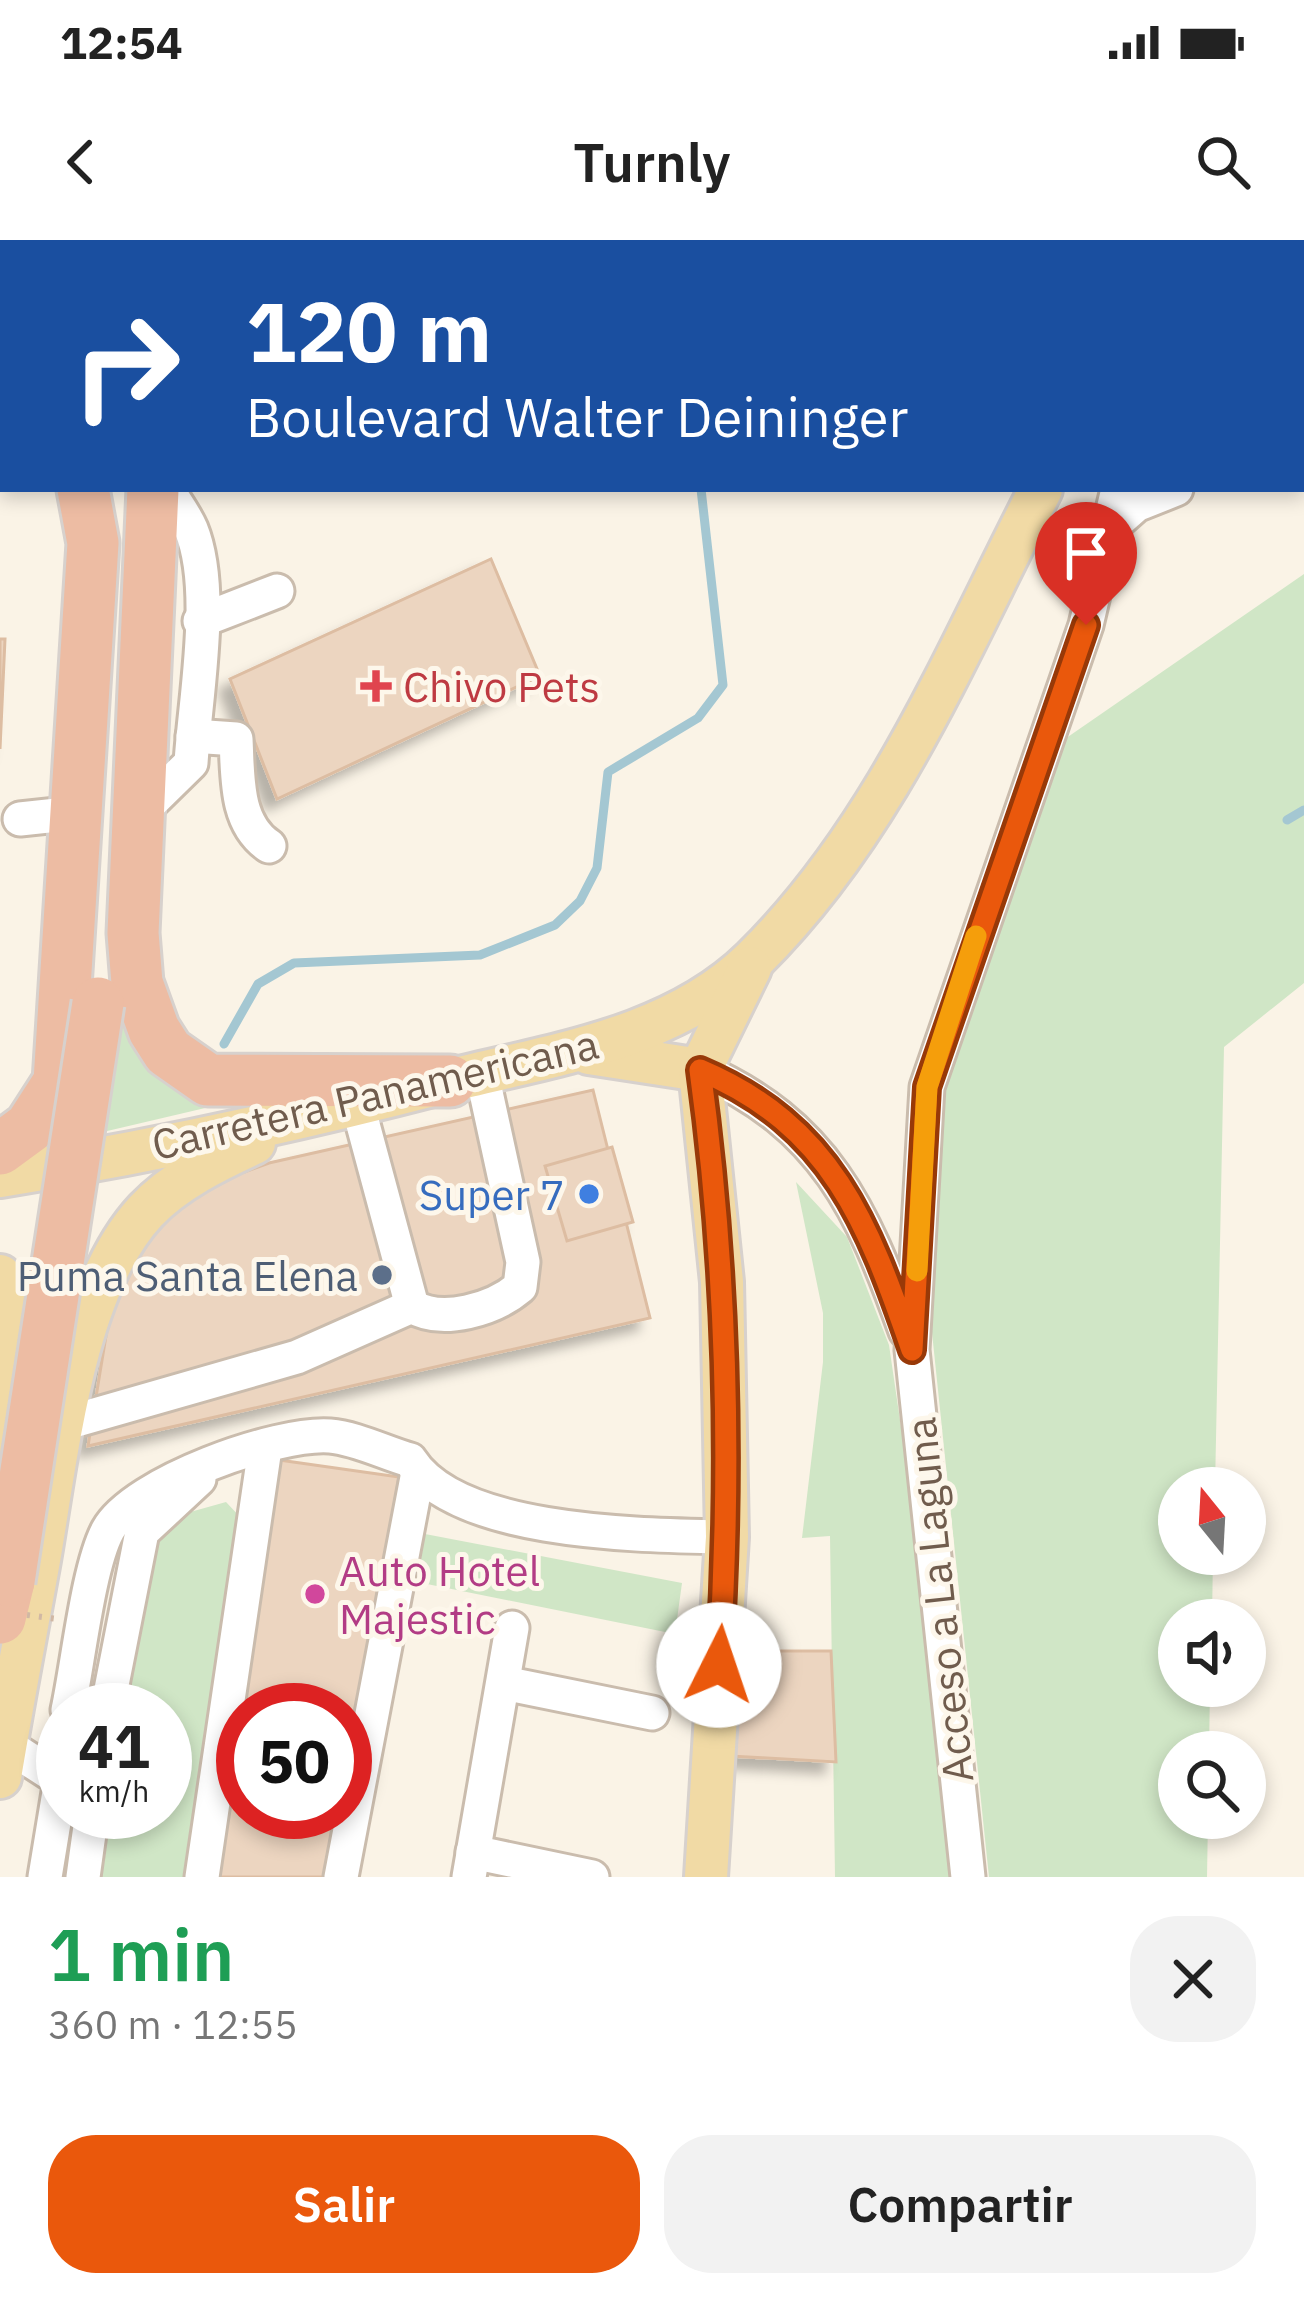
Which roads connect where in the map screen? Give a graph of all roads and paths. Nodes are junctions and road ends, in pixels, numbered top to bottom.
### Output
1 (84, 492) edge
2 (153, 492) edge
3 (169, 492) edge
4 (1039, 492) edge
5 (1117, 492) edge
6 (1168, 492) edge
7 (128, 512) edge
8 (1111, 527) junction
9 (277, 591) dead end
10 (200, 622) junction
11 (193, 736) junction
12 (76, 814) junction
13 (138, 815) junction
14 (20, 819) dead end
15 (269, 846) dead end
16 (755, 958) junction
17 (572, 1054) junction
18 (700, 1070) junction
19 (466, 1078) junction
20 (358, 1106) junction
21 (304, 1119) junction
22 (0, 1149) edge
23 (0, 1176) edge
24 (0, 1276) edge
25 (412, 1306) junction
26 (912, 1350) junction
27 (63, 1424) junction
28 (259, 1449) junction
29 (0, 1457) edge
30 (418, 1472) junction
31 (727, 1537) junction
32 (4, 1599) edge
33 (512, 1628) dead end
34 (74, 1683) edge
35 (112, 1683) edge
36 (504, 1683) junction
37 (15, 1696) junction
38 (36, 1708) edge
39 (652, 1713) dead end
40 (3, 1760) edge
41 (88, 1839) edge
42 (471, 1864) edge
43 (45, 1877) edge
44 (83, 1877) edge
45 (202, 1877) edge
46 (340, 1877) edge
47 (592, 1877) edge
48 (706, 1877) edge
49 (968, 1877) edge

1 - 12 highway
2 - 13 highway
3 - 10 street
4 - 16 main road, Carretera Panamericana
5 - 8 street, Acceso a La Laguna
6 - 8 street
7 - 32 highway, bridge
8 - 26 street, Acceso a La Laguna
9 - 10 street
10 - 11 street
11 - 13 street
11 - 15 street
12 - 14 street
12 - 22 highway
13 - 19 highway
16 - 17 main road, Carretera Panamericana
16 - 18 main road
17 - 18 main road
17 - 19 main road, Carretera Panamericana
18 - 26 street
18 - 31 main road
19 - 20 main road, Carretera Panamericana
19 - 25 street
20 - 21 main road, Carretera Panamericana
20 - 25 street
21 - 23 main road, Carretera Panamericana
21 - 27 main road
24 - 29 main road
25 - 27 street
26 - 49 street, Acceso a La Laguna
27 - 37 main road
28 - 30 street
28 - 34 street
28 - 35 street
28 - 45 street
30 - 31 street
30 - 46 street
31 - 48 main road
33 - 36 street
36 - 39 street
36 - 42 street
37 - 38 street
37 - 40 main road
40 - 43 street
41 - 44 street
42 - 47 street

